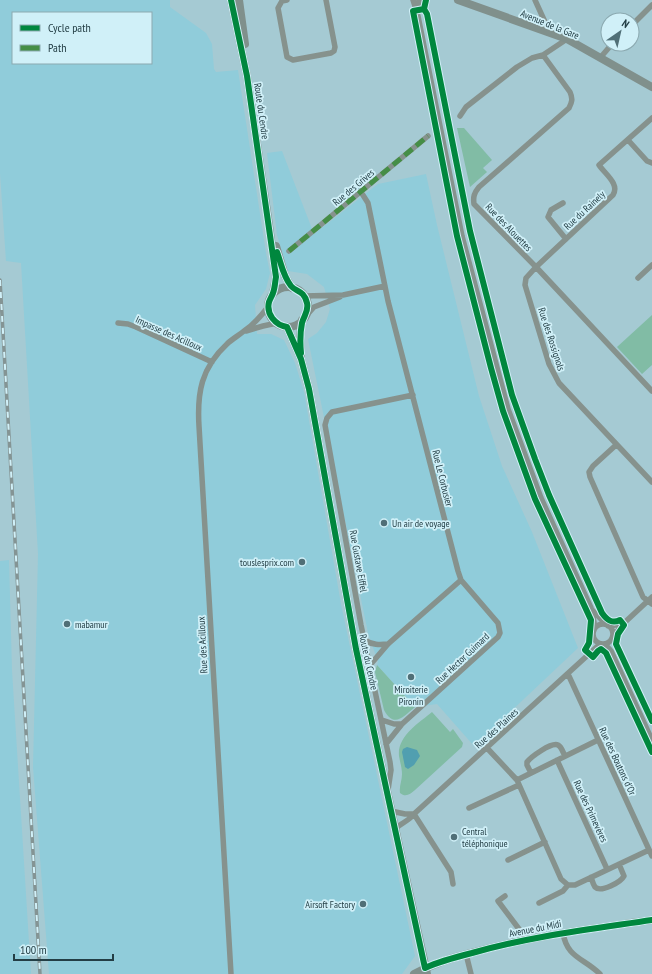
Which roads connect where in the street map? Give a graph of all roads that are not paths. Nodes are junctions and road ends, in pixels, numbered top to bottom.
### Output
1 (232, 0) edge
2 (239, 0) edge
3 (287, 0) edge
4 (326, 0) edge
5 (413, 0) edge
6 (419, 0) edge
7 (458, 0) edge
8 (535, 0) edge
9 (652, 5) edge
10 (416, 10) junction
11 (640, 17) edge
12 (544, 31) junction
13 (567, 40) junction
14 (605, 52) edge
15 (543, 56) junction
16 (600, 58) junction
17 (247, 76) junction
18 (650, 83) edge
19 (460, 116) dead end
20 (652, 118) edge
21 (428, 136) dead end
22 (628, 140) junction
23 (652, 163) edge
24 (361, 192) junction
25 (563, 203) dead end
26 (269, 225) junction
27 (566, 239) junction
28 (289, 251) dead end
29 (652, 265) edge
30 (536, 267) junction
31 (638, 278) dead end
32 (385, 286) junction
33 (292, 288) junction
34 (273, 294) junction
35 (343, 295) junction
36 (304, 296) junction
37 (268, 307) junction
38 (304, 318) junction
39 (118, 323) dead end
40 (277, 323) junction
41 (287, 327) junction
42 (244, 331) junction
43 (301, 359) junction
44 (212, 362) junction
45 (652, 391) edge
46 (413, 395) junction
47 (616, 445) junction
48 (652, 482) edge
49 (461, 580) junction
50 (651, 600) edge
51 (591, 608) junction
52 (623, 624) junction
53 (608, 625) junction
54 (594, 630) junction
55 (593, 636) junction
56 (364, 640) junction
57 (607, 642) junction
58 (388, 644) junction
59 (590, 654) junction
60 (370, 665) junction
61 (568, 674) junction
62 (382, 720) junction
63 (402, 724) junction
64 (598, 740) junction
65 (652, 740) edge
66 (386, 744) junction
67 (487, 748) junction
68 (565, 756) junction
69 (557, 760) junction
70 (531, 773) junction
71 (518, 783) junction
72 (387, 794) junction
73 (469, 808) dead end
74 (391, 811) junction
75 (414, 814) junction
76 (395, 829) junction
77 (545, 842) junction
78 (651, 853) edge
79 (508, 860) dead end
80 (619, 864) junction
81 (607, 869) junction
82 (591, 877) junction
83 (453, 884) dead end
84 (568, 885) junction
85 (505, 896) dead end
86 (539, 903) dead end
87 (652, 920) edge
88 (564, 933) junction
89 (525, 940) junction
90 (466, 954) junction
91 (426, 971) edge
92 (231, 974) edge
93 (414, 974) edge
94 (471, 974) edge
95 (600, 974) edge

1 - 17 main road, Route du Cendre
2 - 17 main road, Route du Cendre
3 - 4 street
5 - 10 street
6 - 10 street
7 - 12 main road, Avenue de la Gare
8 - 12 street
9 - 11 street
10 - 51 street
12 - 13 main road, Avenue de la Gare
13 - 15 street
13 - 16 main road, Avenue de la Gare
14 - 16 street
15 - 19 street
15 - 30 street, Rue des Alouettes
16 - 18 main road, Avenue de la Gare
17 - 26 main road, Route du Cendre
20 - 22 street, Rue du Rainely
21 - 24 street, Rue des Grives
22 - 23 street
22 - 27 street, Rue du Rainely
24 - 28 street, Rue des Grives
24 - 32 street, Rue Le Corbusier
25 - 27 street, Rue du Rainely
26 - 33 main road, Route du Cendre
26 - 34 main road, Route du Cendre
27 - 30 street, Rue du Rainely
29 - 31 street
30 - 45 street, Rue des Alouettes
30 - 47 street, Rue des Rossignols
32 - 35 street
32 - 46 street, Rue Le Corbusier
33 - 34 main road
33 - 36 main road
34 - 37 main road
35 - 36 street
35 - 38 street
36 - 38 main road
37 - 40 main road
37 - 42 street, Rue des Acilloux
38 - 41 main road
38 - 43 main road, Route du Cendre
39 - 44 street, Impasse des Acilloux
40 - 41 main road
40 - 42 street, Rue des Acilloux
41 - 43 main road, Route du Cendre
42 - 44 street, Rue des Acilloux
43 - 72 main road, Route du Cendre
44 - 92 street, Rue des Acilloux
46 - 49 street, Rue Le Corbusier
46 - 56 street, Rue Gustave Eiffel
47 - 48 street, Rue des Rossignols
47 - 50 street
49 - 58 street
49 - 63 street, Rue Hector Guimard
50 - 52 street, Rue des Plaines
51 - 53 street
51 - 54 street
52 - 53 street
52 - 57 street, Rue des Plaines
53 - 54 street
53 - 57 street
54 - 55 street
55 - 57 street
55 - 59 street
56 - 58 street
56 - 60 street, Rue Gustave Eiffel
57 - 59 street, Rue des Plaines
57 - 65 street
58 - 60 street
59 - 61 street, Rue des Plaines
60 - 62 street, Rue Gustave Eiffel
61 - 64 street, Rue des Boutons d'Or
61 - 67 street, Rue des Plaines
62 - 63 street
62 - 66 street, Rue Gustave Eiffel
63 - 66 street
64 - 68 street
64 - 78 street, Rue des Boutons d'Or
66 - 72 street, Rue Gustave Eiffel
67 - 71 street
67 - 75 street, Rue des Plaines
68 - 69 street
68 - 70 street
69 - 70 street
69 - 81 street, Rue des Primevères
70 - 71 street
71 - 73 street
71 - 77 street
72 - 74 main road, Route du Cendre
74 - 75 street
74 - 76 main road, Route du Cendre
75 - 76 street, Rue des Plaines
75 - 83 street
76 - 91 main road, Route du Cendre
77 - 79 street
77 - 84 street
78 - 80 street
80 - 81 street
80 - 82 street
81 - 82 street
82 - 84 street
84 - 86 street
85 - 89 street
87 - 88 main road, Avenue du Midi
88 - 89 main road, Avenue du Midi
88 - 95 street
89 - 90 main road, Avenue du Midi
90 - 91 main road, Avenue du Midi
90 - 94 street
91 - 93 main road, Avenue du Midi

